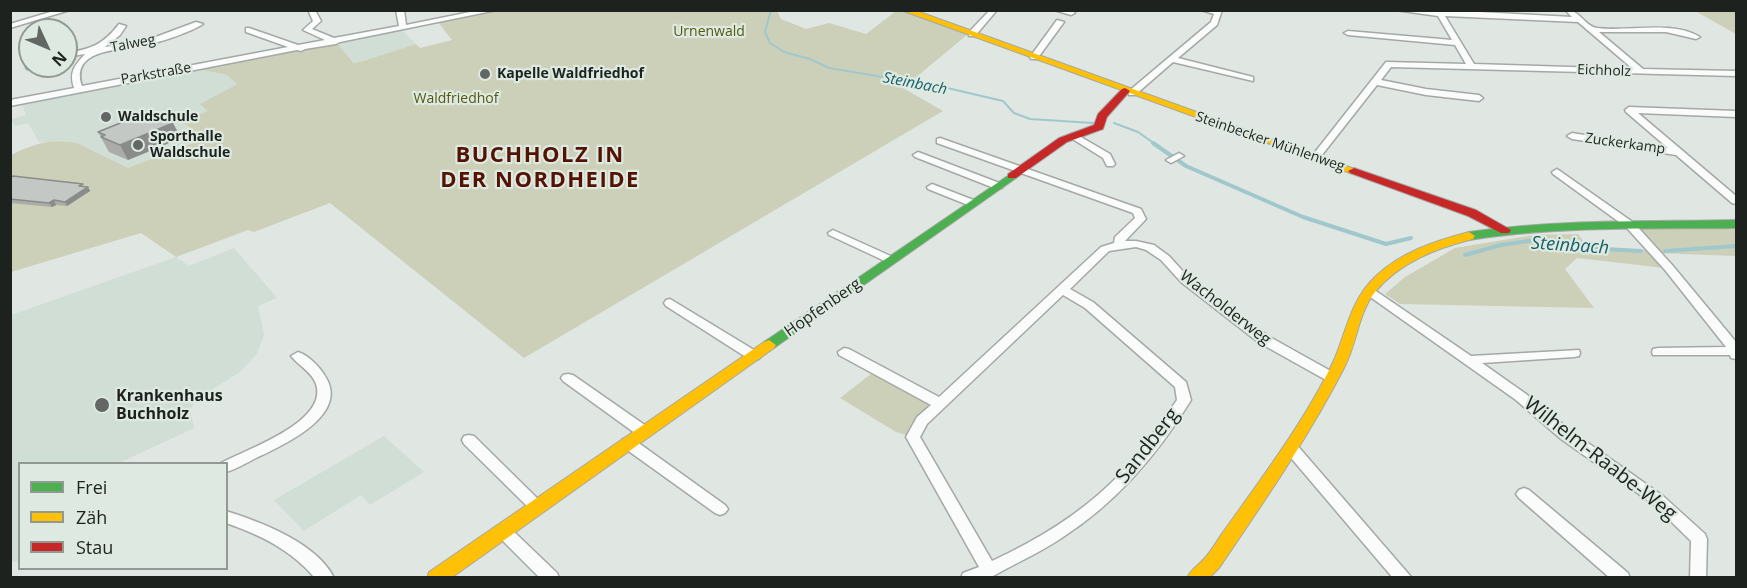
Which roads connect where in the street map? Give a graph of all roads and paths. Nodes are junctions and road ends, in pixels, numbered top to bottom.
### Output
1 (67, 10) edge
2 (311, 10) edge
3 (400, 10) edge
4 (494, 10) edge
5 (905, 10) edge
6 (994, 10) edge
7 (1058, 10) edge
8 (1204, 10) edge
9 (1398, 10) edge
10 (1540, 10) edge
11 (1568, 10) edge
12 (1219, 12) edge
13 (1439, 12) edge
14 (1071, 13) dead end
15 (1548, 19) junction
16 (1580, 20) junction
17 (1058, 21) dead end
18 (199, 24) dead end
19 (10, 26) edge
20 (122, 26) dead end
21 (403, 28) junction
22 (249, 30) dead end
23 (1592, 30) junction
24 (972, 33) junction
25 (1348, 33) dead end
26 (1696, 37) dead end
27 (336, 42) junction
28 (1458, 43) junction
29 (302, 49) junction
30 (95, 51) junction
31 (78, 53) edge
32 (1031, 56) junction
33 (1172, 59) junction
34 (1472, 67) junction
35 (1642, 72) junction
36 (1737, 74) edge
37 (1250, 79) dead end
38 (1376, 82) junction
39 (79, 89) junction
40 (1128, 92) junction
41 (1479, 98) dead end
42 (10, 103) edge
43 (1737, 114) edge
44 (1074, 136) junction
45 (1572, 136) dead end
46 (940, 141) dead end
47 (1678, 152) junction
48 (918, 155) dead end
49 (1316, 158) junction
50 (1110, 164) dead end
51 (1020, 170) junction
52 (1557, 172) dead end
53 (998, 186) junction
54 (932, 187) dead end
55 (1737, 201) edge
56 (972, 203) junction
57 (1737, 224) edge
58 (1630, 225) junction
59 (1505, 230) junction
60 (833, 233) dead end
61 (1120, 244) junction
62 (891, 260) junction
63 (1063, 290) junction
64 (1370, 291) junction
65 (670, 303) dead end
66 (844, 352) dead end
67 (1658, 352) dead end
68 (1574, 353) dead end
69 (1735, 353) edge
70 (297, 356) dead end
71 (754, 356) junction
72 (1468, 360) junction
73 (1331, 377) junction
74 (568, 378) dead end
75 (940, 405) junction
76 (644, 432) junction
77 (469, 440) dead end
78 (628, 443) junction
79 (1291, 448) junction
80 (228, 466) edge
81 (1524, 494) dead end
82 (537, 507) junction
83 (720, 509) dead end
84 (228, 518) edge
85 (503, 531) junction
86 (989, 570) junction
87 (326, 578) edge
88 (436, 578) edge
89 (551, 578) edge
90 (969, 578) edge
91 (1196, 578) edge
92 (1404, 578) edge
93 (1622, 578) edge
94 (1698, 578) edge

1 - 19 street
2 - 27 street
3 - 21 street
4 - 21 street, Parkstraße
5 - 24 street, Steinbecker Mühlenweg
6 - 24 street
7 - 14 street
8 - 12 street
9 - 13 street
10 - 15 street
11 - 16 street
12 - 33 street
13 - 15 street
13 - 28 street
15 - 16 street
16 - 23 street
17 - 32 street
18 - 30 street, Talweg
20 - 30 street
21 - 27 street, Parkstraße
22 - 29 street
23 - 26 street
23 - 35 street
24 - 32 street, Steinbecker Mühlenweg
25 - 28 street
27 - 29 street, Parkstraße
28 - 34 street
29 - 39 street, Parkstraße
30 - 31 street, Talweg
30 - 39 street
32 - 40 street, Steinbecker Mühlenweg
33 - 37 street
33 - 40 street
34 - 35 street, Eichholz
34 - 38 street, Eichholz
35 - 36 street, Eichholz
38 - 41 street
38 - 49 street
39 - 42 street, Parkstraße
40 - 44 street, Hopfenberg
40 - 49 street, Steinbecker Mühlenweg
43 - 47 street, Zuckerkamp
44 - 50 street
44 - 51 street, Hopfenberg
45 - 47 street, Zuckerkamp
46 - 51 street
47 - 55 street, Zuckerkamp
48 - 53 street
49 - 59 street, Steinbecker Mühlenweg
51 - 53 street, Hopfenberg
51 - 61 street
52 - 58 street
53 - 56 street, Hopfenberg
54 - 56 street
56 - 62 street, Hopfenberg
57 - 58 street
58 - 59 street
58 - 69 street
59 - 64 street
60 - 62 street
61 - 63 street
61 - 73 street, Wacholderweg
62 - 71 street, Hopfenberg
63 - 75 street
63 - 86 street, Sandberg
64 - 72 street, Wilhelm-Raabe-Weg
64 - 73 street
65 - 71 street
66 - 75 street
67 - 69 street
68 - 72 street
70 - 80 street
71 - 76 street, Hopfenberg
72 - 94 street, Wilhelm-Raabe-Weg
73 - 79 street
74 - 76 street
75 - 86 street
76 - 78 street, Hopfenberg
77 - 82 street
78 - 82 street, Hopfenberg
78 - 83 street
79 - 91 street
79 - 92 street
81 - 93 street
82 - 85 street, Hopfenberg
84 - 87 street
85 - 88 street, Hopfenberg
85 - 89 street
86 - 90 street, Sandberg

